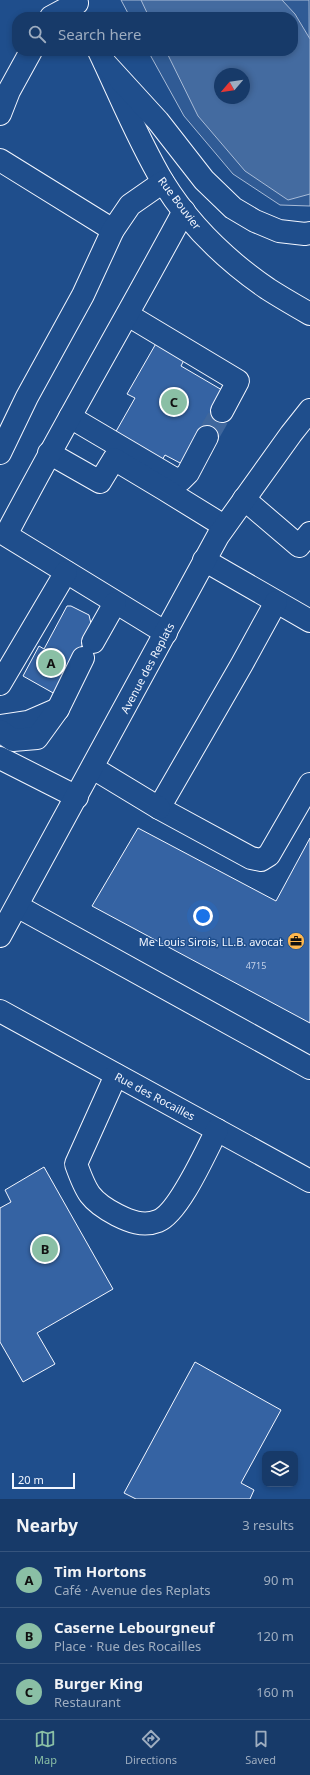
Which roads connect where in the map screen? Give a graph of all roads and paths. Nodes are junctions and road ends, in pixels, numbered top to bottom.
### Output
1 (79, 7) edge
2 (65, 12) edge
3 (28, 56) edge
4 (102, 57) edge
5 (0, 114) edge
6 (0, 160) edge
7 (164, 182) junction
8 (184, 211) junction
9 (114, 230) junction
10 (310, 233) edge
11 (310, 314) edge
12 (128, 315) junction
13 (310, 410) edge
14 (222, 411) tunnel mouth
15 (70, 417) junction
16 (207, 437) tunnel mouth
17 (0, 453) edge
18 (49, 453) junction
19 (244, 499) junction
20 (224, 526) junction
21 (310, 533) edge
22 (3, 540) edge
23 (204, 560) junction
24 (66, 572) junction
25 (276, 602) junction
26 (115, 603) junction
27 (310, 621) edge
28 (166, 633) junction
29 (0, 684) edge
30 (58, 709) junction
31 (0, 726) edge
32 (0, 730) edge
33 (0, 758) edge
34 (93, 768) junction
35 (310, 784) edge
36 (77, 797) junction
37 (159, 808) junction
38 (17, 906) junction
39 (0, 936) edge
40 (0, 1011) edge
41 (310, 1068) edge
42 (116, 1075) junction
43 (217, 1130) junction
44 (310, 1181) edge

1 - 2 main road
3 - 5 main road
4 - 7 main road, Rue Bouvier
4 - 10 main road
6 - 9 main road
7 - 8 main road, Rue Bouvier
7 - 9 main road
8 - 11 main road, Rue Bouvier
8 - 12 main road
9 - 17 main road
12 - 14 main road
12 - 15 main road
13 - 19 main road, Avenue des Replats
15 - 16 main road
15 - 18 main road
18 - 20 main road
18 - 22 main road
19 - 20 main road, Avenue des Replats
19 - 21 main road
20 - 23 main road, Avenue des Replats
22 - 24 main road
23 - 25 main road
23 - 28 main road, Avenue des Replats
24 - 26 main road
24 - 29 main road
25 - 27 main road
25 - 37 main road
26 - 28 main road
26 - 30 main road
28 - 34 main road, Avenue des Replats
30 - 31 main road
30 - 32 main road
33 - 36 main road
34 - 36 main road, Avenue des Replats
34 - 37 main road
35 - 37 main road
36 - 38 main road, Avenue des Replats
38 - 39 main road, Avenue des Replats
38 - 41 main road
40 - 42 main road, Rue des Rocailles
42 - 43 main road, Rue des Rocailles
42 - 43 main road
43 - 44 main road, Rue des Rocailles

